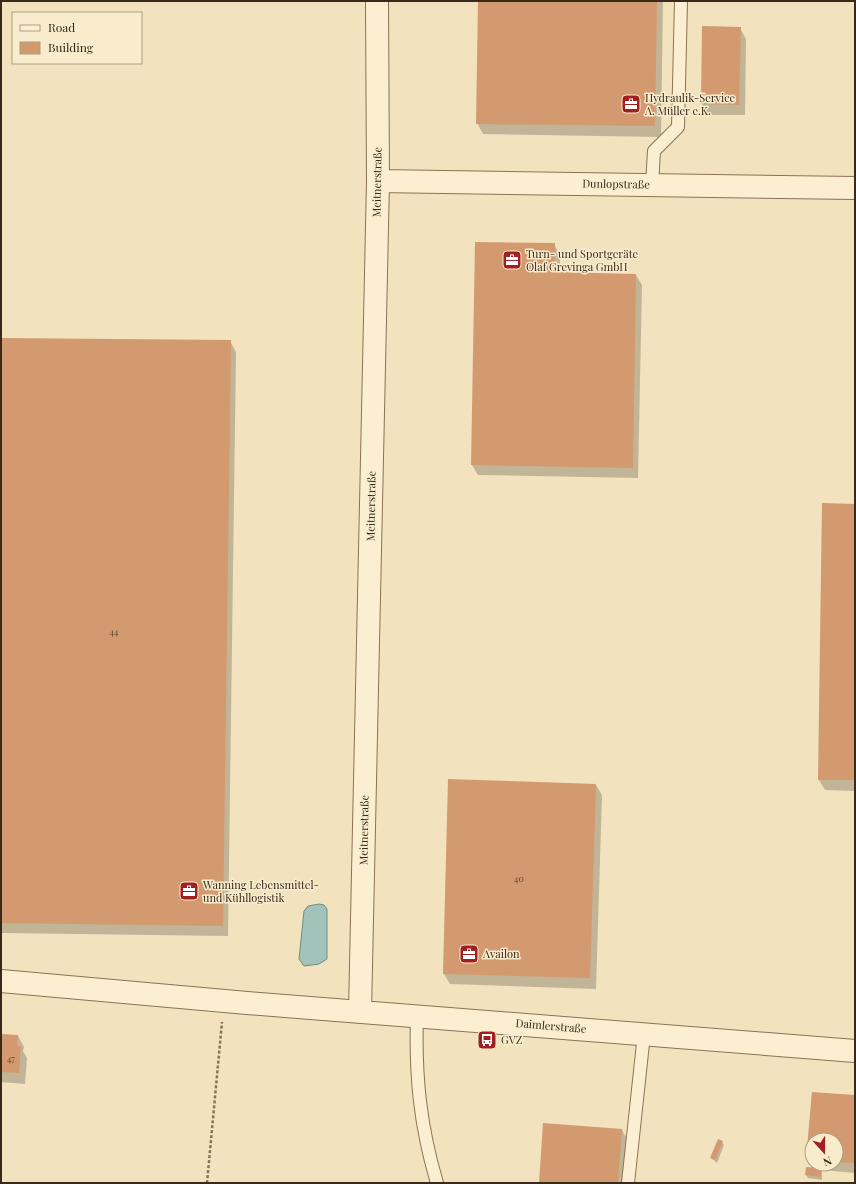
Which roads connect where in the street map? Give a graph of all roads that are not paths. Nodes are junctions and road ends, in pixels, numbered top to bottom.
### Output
1 (377, 1) edge
2 (681, 1) edge
3 (378, 181) junction
4 (652, 185) junction
5 (855, 188) edge
6 (1, 981) edge
7 (360, 1012) junction
8 (416, 1016) junction
9 (644, 1034) junction
10 (855, 1051) edge
11 (437, 1183) edge
12 (628, 1183) edge

1 - 3 street, Meitnerstraße
2 - 4 lane
3 - 4 street, Dunlopstraße
3 - 7 street, Meitnerstraße
4 - 5 street, Dunlopstraße
6 - 7 street, Daimlerstraße
7 - 8 street, Daimlerstraße
8 - 9 street, Daimlerstraße
8 - 11 lane
9 - 10 street, Daimlerstraße
9 - 12 lane

